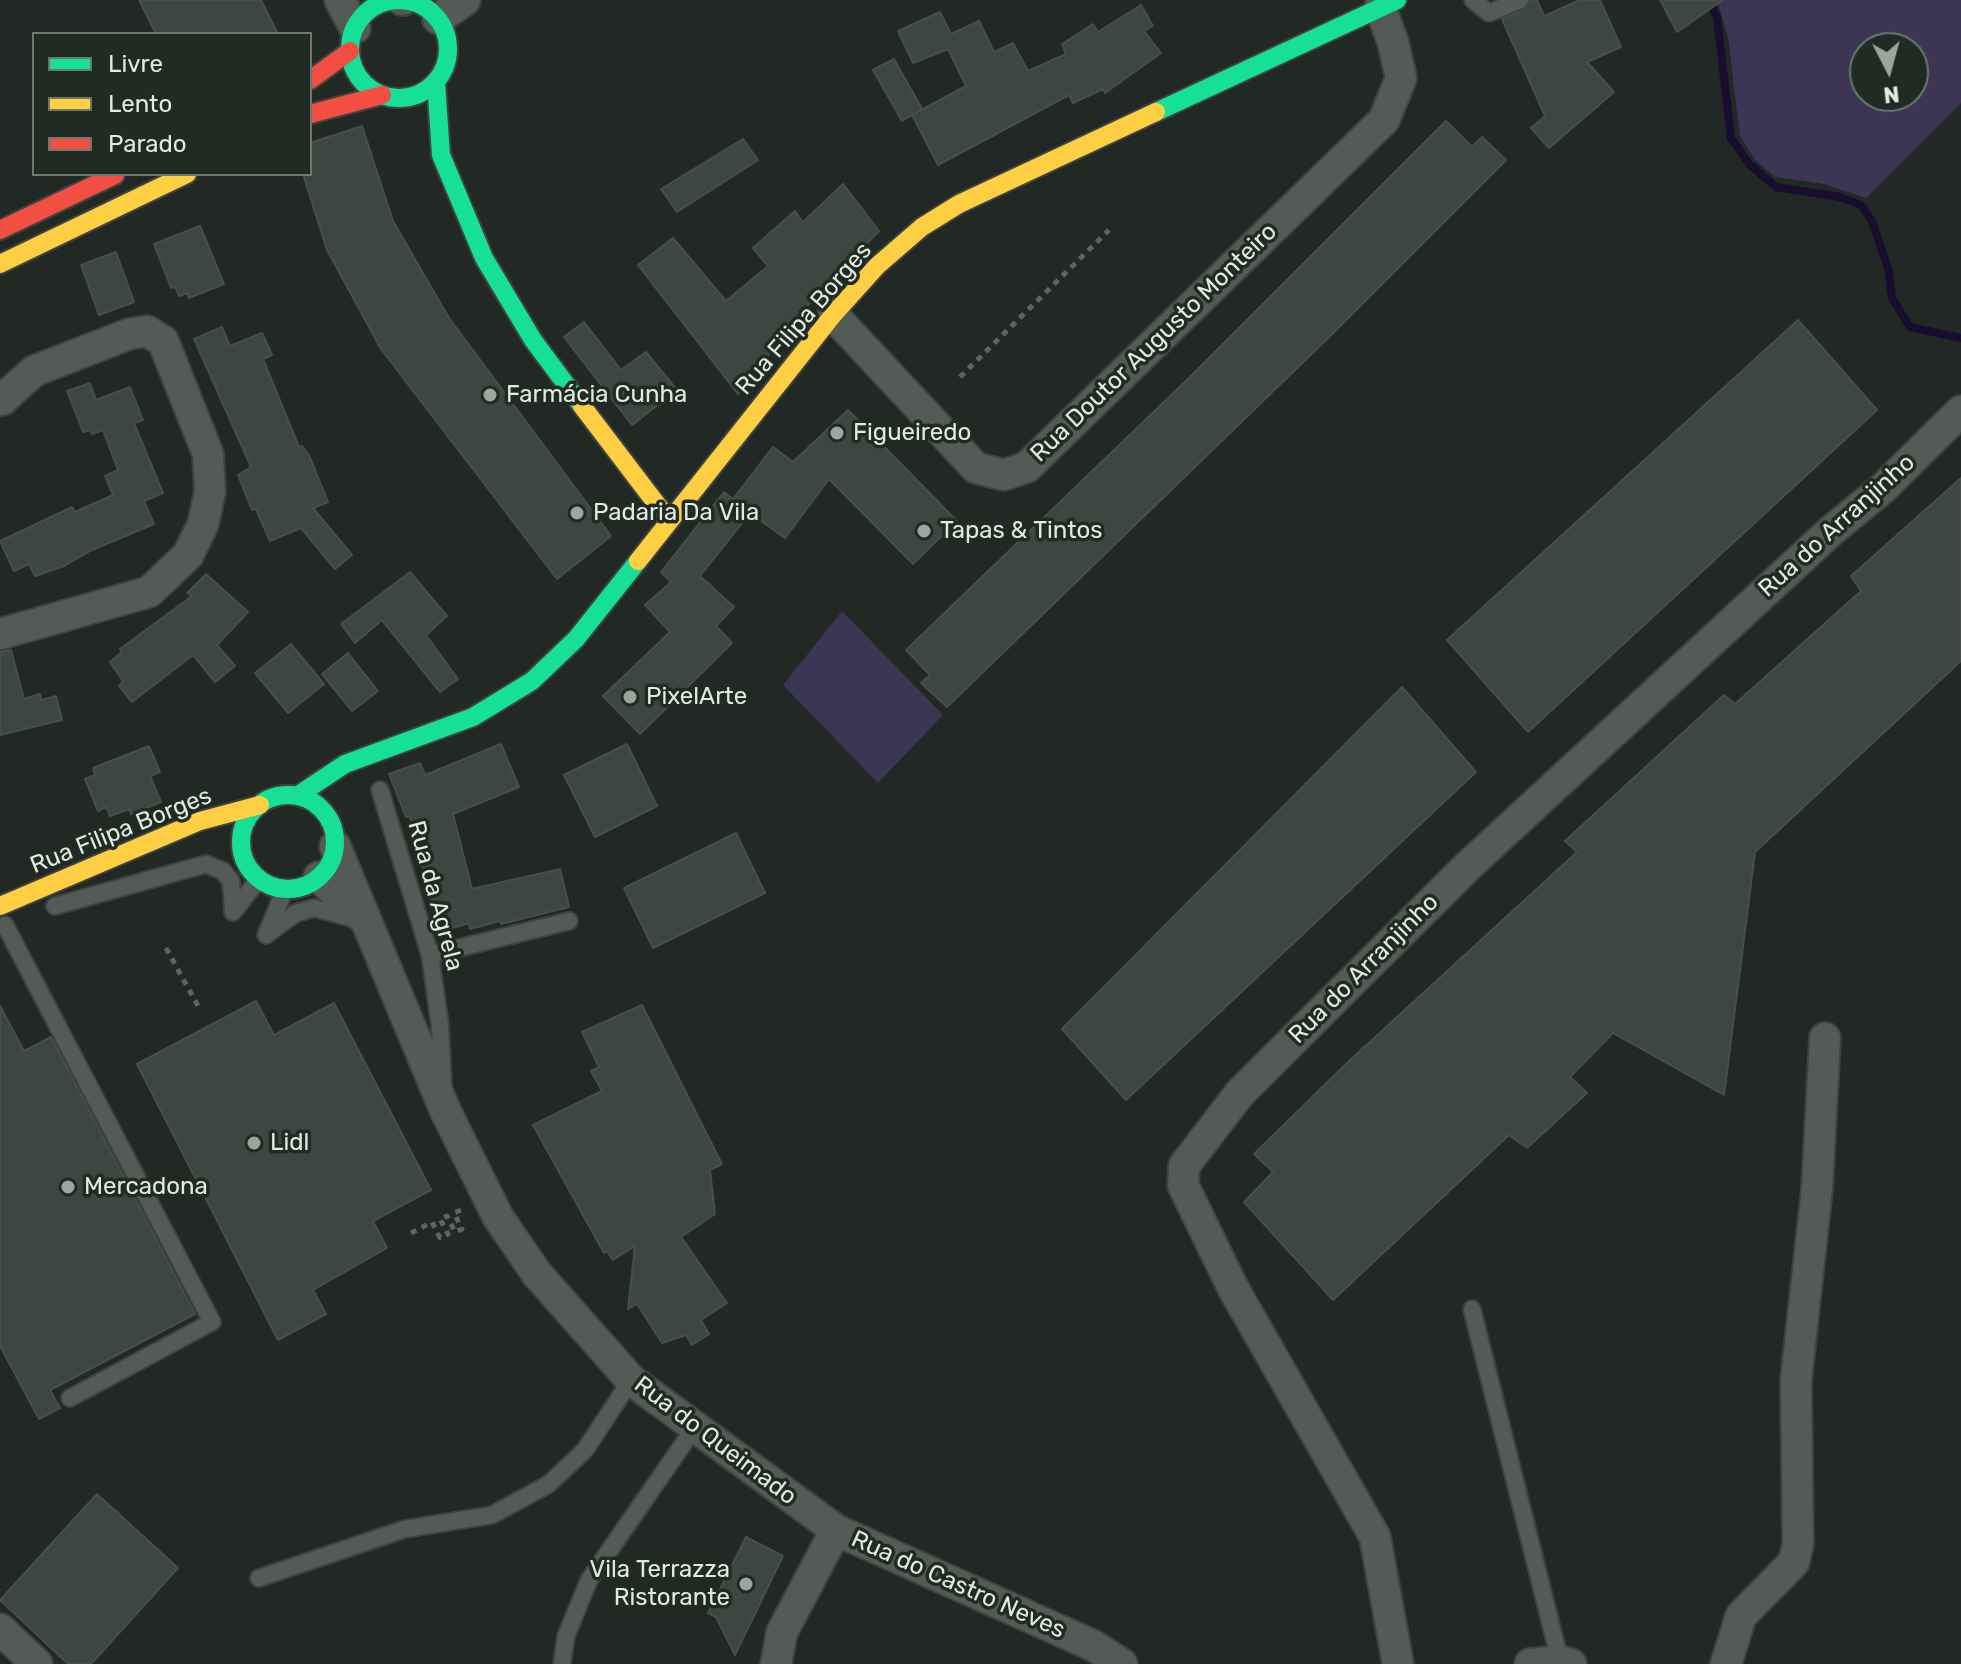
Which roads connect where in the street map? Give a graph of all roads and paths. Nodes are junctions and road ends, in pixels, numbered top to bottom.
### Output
1 (340, 0) edge
2 (403, 0) edge
3 (465, 0) edge
4 (1473, 0) edge
5 (1520, 0) edge
6 (1388, 4) edge
7 (438, 19) junction
8 (352, 40) junction
9 (312, 78) edge
10 (436, 82) junction
11 (390, 96) junction
12 (312, 114) edge
13 (438, 143) junction
14 (113, 176) edge
15 (183, 176) edge
16 (0, 230) edge
17 (1109, 230) dead end
18 (0, 264) edge
19 (833, 315) junction
20 (960, 377) dead end
21 (2, 400) dead end
22 (1961, 411) edge
23 (668, 519) junction
24 (0, 634) edge
25 (376, 753) junction
26 (353, 780) dead end
27 (380, 790) dead end
28 (297, 796) junction
29 (342, 799) dead end
30 (260, 805) junction
31 (334, 839) junction
32 (243, 854) junction
33 (319, 877) junction
34 (259, 879) junction
35 (285, 889) junction
36 (0, 906) edge
37 (48, 909) joint
38 (569, 921) dead end
39 (8, 924) edge
40 (368, 924) junction
41 (166, 948) dead end
42 (430, 955) junction
43 (198, 1006) dead end
44 (1825, 1038) dead end
45 (445, 1110) junction
46 (461, 1210) dead end
47 (411, 1233) dead end
48 (1472, 1309) dead end
49 (631, 1380) junction
50 (70, 1398) dead end
51 (695, 1427) junction
52 (836, 1530) junction
53 (259, 1578) dead end
54 (0, 1629) edge
55 (1566, 1662) edge
56 (37, 1664) edge
57 (562, 1664) edge
58 (776, 1664) edge
59 (1122, 1664) edge
60 (1398, 1664) edge
61 (1530, 1664) edge
62 (1726, 1664) edge

1 - 8 street
2 - 7 main road
2 - 8 main road
3 - 7 street
4 - 5 lane
6 - 19 main road, Rua Filipa Borges
6 - 19 street, Rua Doutor Augusto Monteiro
7 - 10 main road
8 - 9 main road
8 - 11 main road
10 - 11 main road
10 - 13 main road
11 - 12 main road
11 - 13 main road
13 - 23 main road
14 - 16 main road
15 - 18 main road
17 - 20 path
19 - 23 main road, Rua Filipa Borges
21 - 24 street
22 - 60 street, Rua do Arranjinho
23 - 25 main road, Rua Filipa Borges
25 - 26 main road, Rua Filipa Borges
25 - 28 main road, Rua Filipa Borges
27 - 42 lane, Rua da Agrela
28 - 30 main road
28 - 31 main road
29 - 31 main road
30 - 32 main road
30 - 36 main road, Rua Filipa Borges
31 - 33 main road
31 - 40 street, Rua do Queimado
32 - 34 main road
32 - 37 main road, Rua Filipa Borges
33 - 35 main road
33 - 40 street, Rua do Queimado
34 - 35 main road
34 - 37 lane
35 - 40 lane
38 - 42 lane
39 - 50 lane
40 - 45 street, Rua do Queimado
41 - 43 path
42 - 45 lane, Rua da Agrela
44 - 62 street
45 - 49 street, Rua do Queimado
46 - 47 path
48 - 55 lane
49 - 51 street, Rua do Queimado
49 - 53 lane
51 - 52 street, Rua do Queimado
51 - 57 lane
52 - 58 street
52 - 59 street, Rua do Castro Neves
54 - 56 street
55 - 61 street

